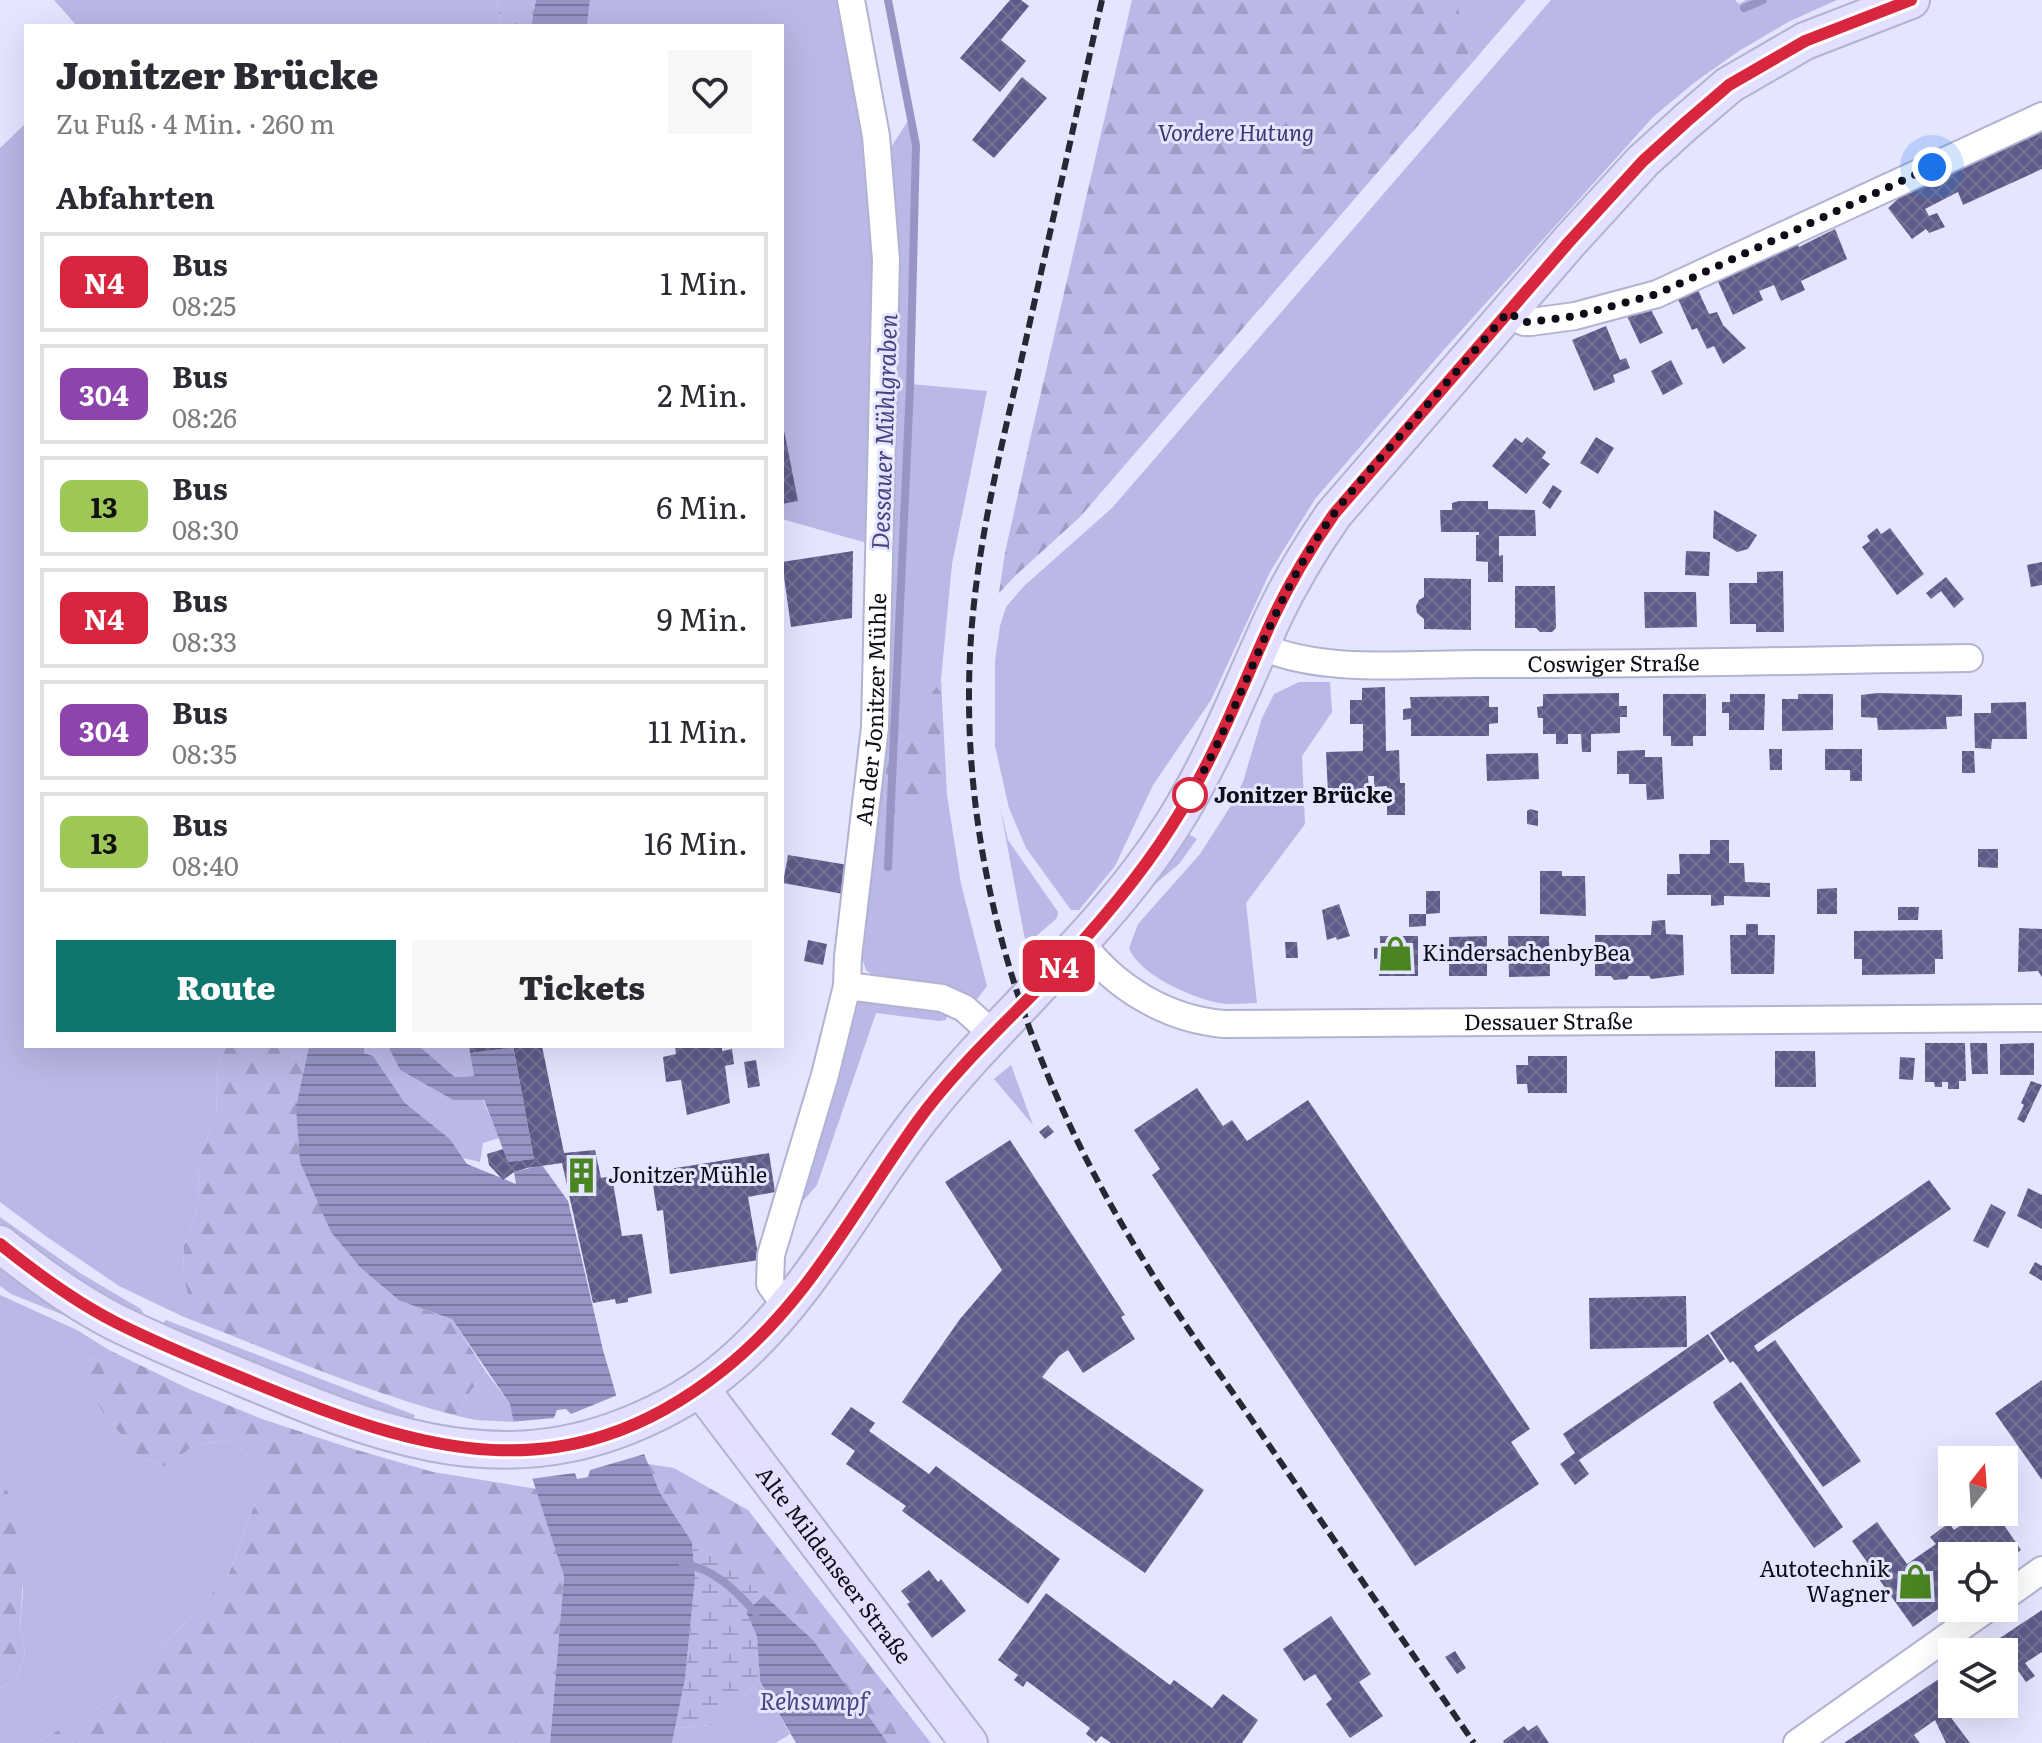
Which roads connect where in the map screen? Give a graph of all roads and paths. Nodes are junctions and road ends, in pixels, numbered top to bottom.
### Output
1 (851, 0) edge
2 (1911, 0) edge
3 (2042, 116) edge
4 (1508, 312) junction
5 (1260, 646) junction
6 (1969, 658) dead end
7 (1081, 942) junction
8 (847, 986) junction
9 (2042, 1018) edge
10 (993, 1034) junction
11 (0, 1244) edge
12 (787, 1308) junction
13 (700, 1388) junction
14 (2042, 1570) edge
15 (2018, 1587) edge
16 (1968, 1622) edge
17 (969, 1743) edge
18 (1797, 1743) edge

1 - 8 street, An der Jonitzer Mühle
2 - 4 main road
3 - 4 street
4 - 5 main road
5 - 6 street, Coswiger Straße
5 - 7 main road
7 - 9 street, Dessauer Straße
7 - 10 main road
8 - 10 street
8 - 12 street, An der Jonitzer Mühle
10 - 12 main road
11 - 13 main road
12 - 13 main road
13 - 17 main road, Alte Mildenseer Straße
14 - 15 street
16 - 18 street

